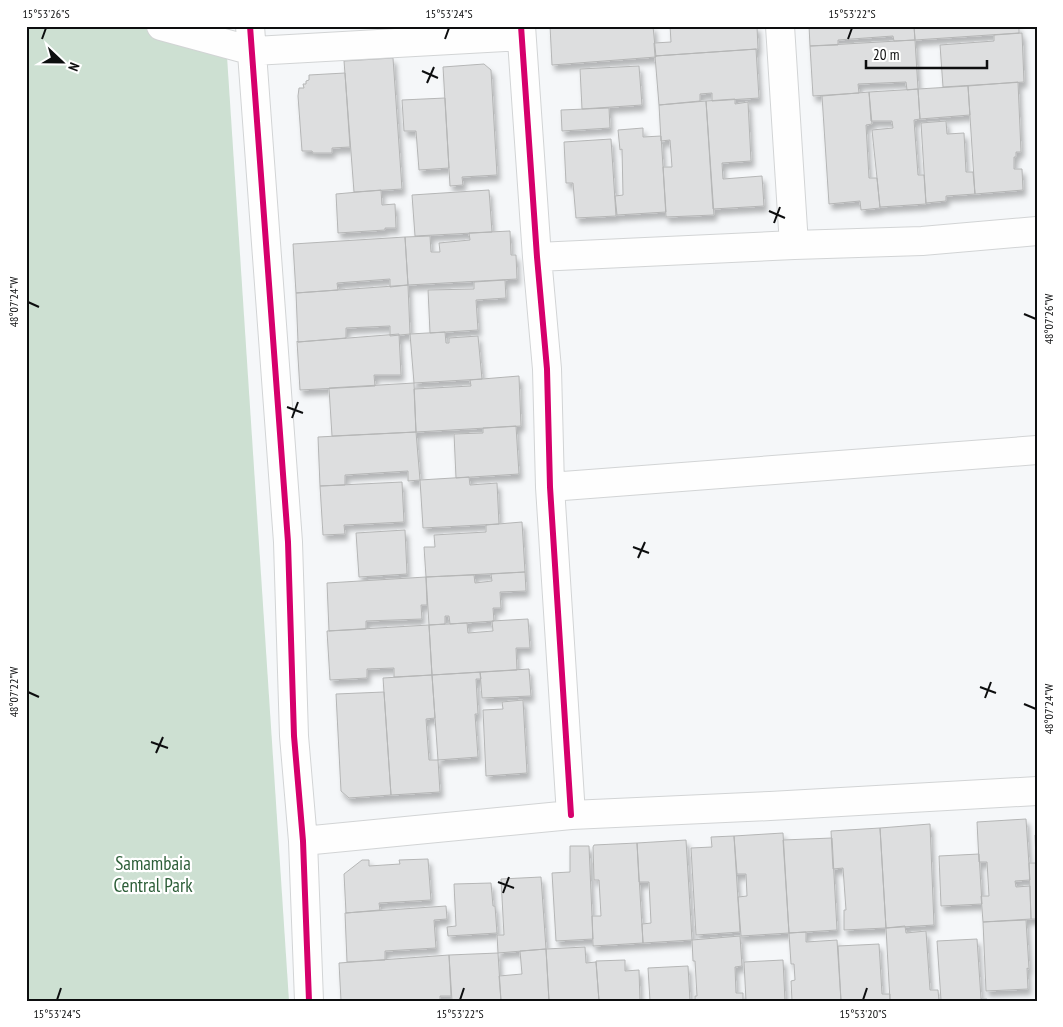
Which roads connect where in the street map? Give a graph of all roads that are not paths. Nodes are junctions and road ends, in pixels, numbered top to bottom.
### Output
1 (161, 26) edge
2 (780, 26) edge
3 (521, 31) edge
4 (251, 39) edge
5 (1037, 231) edge
6 (794, 245) junction
7 (536, 257) junction
8 (1037, 450) edge
9 (550, 487) junction
10 (1037, 791) edge
11 (571, 815) junction
12 (303, 841) junction
13 (309, 1001) edge

1 - 4 street
2 - 6 street
3 - 4 street
3 - 7 street
4 - 12 street
5 - 6 street
6 - 7 street
7 - 9 street
8 - 9 street
9 - 11 street
10 - 11 street
11 - 12 street
12 - 13 street

